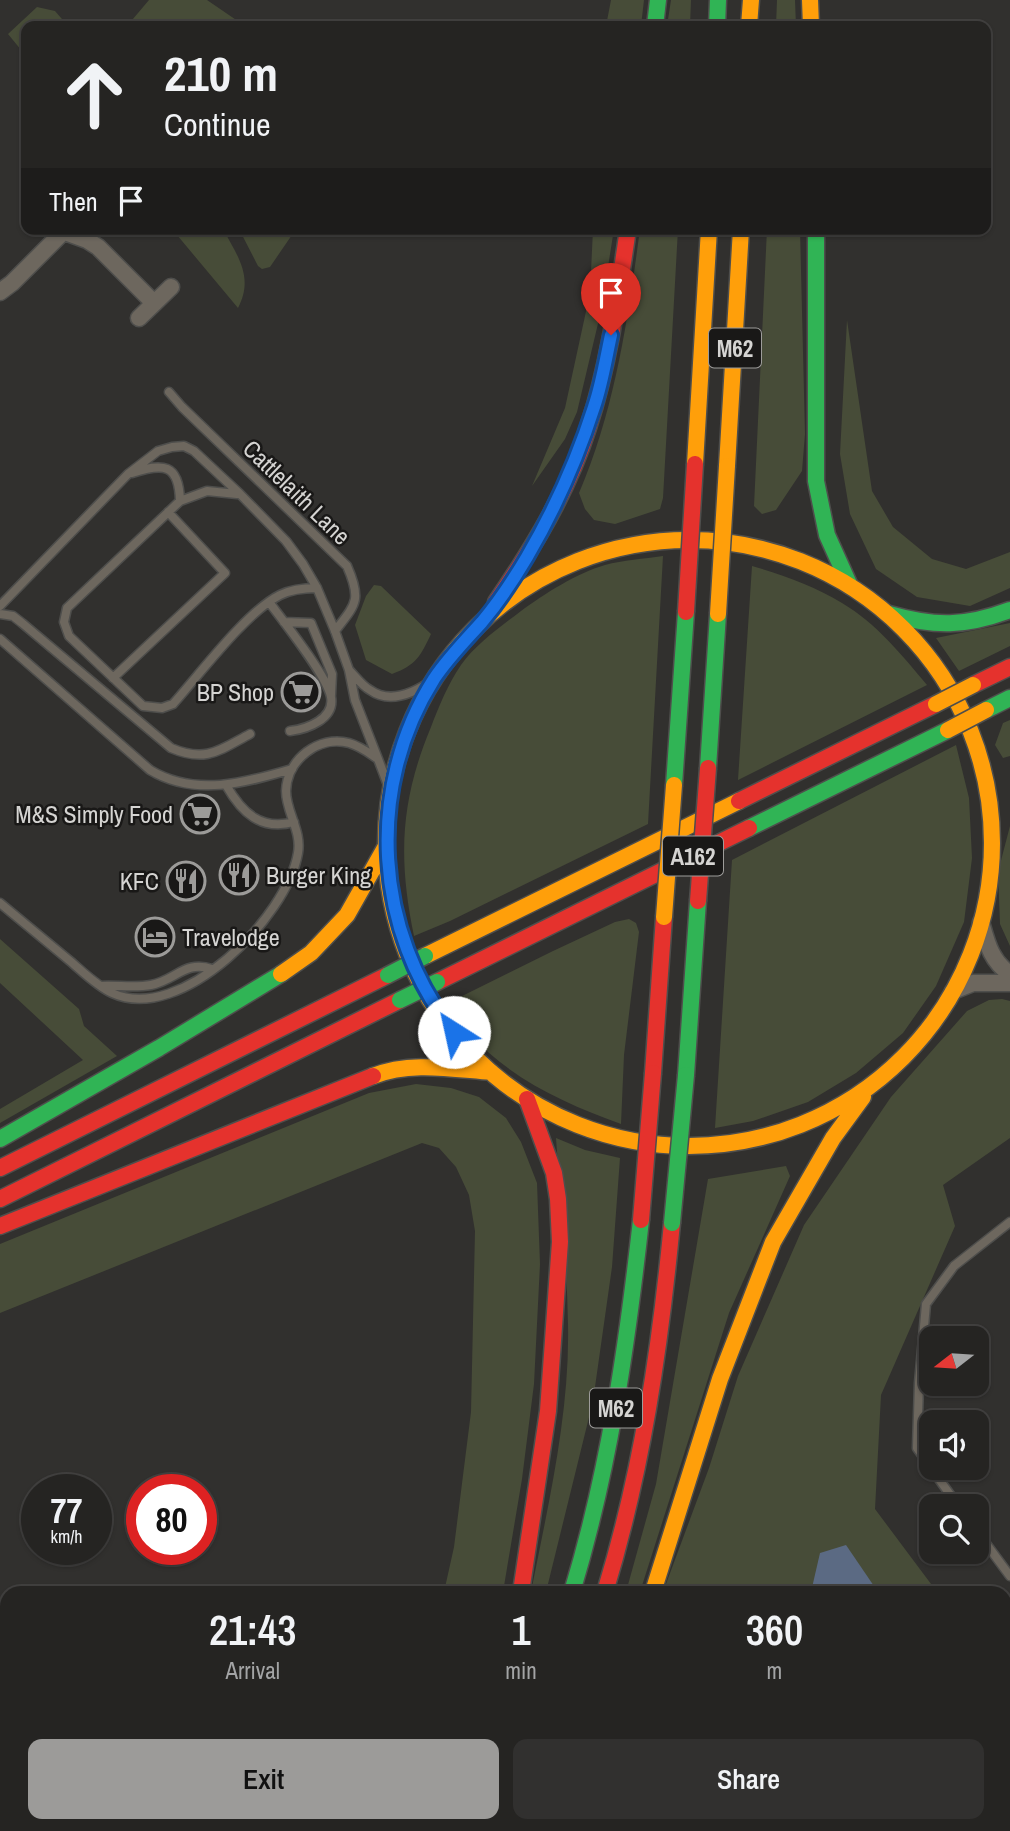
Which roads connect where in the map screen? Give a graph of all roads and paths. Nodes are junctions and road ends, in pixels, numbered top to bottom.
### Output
1 (658, 0) edge
2 (718, 0) edge
3 (751, 0) edge
4 (810, 0) edge
5 (656, 21) edge
6 (717, 21) edge
7 (750, 21) edge
8 (811, 21) edge
9 (61, 235) edge
10 (75, 235) edge
11 (627, 235) edge
12 (709, 235) edge
13 (741, 235) edge
14 (816, 235) edge
15 (171, 287) dead end
16 (0, 292) edge
17 (154, 303) junction
18 (139, 318) dead end
19 (170, 392) dead end
20 (128, 474) junction
21 (240, 494) junction
22 (180, 501) junction
23 (168, 512) junction
24 (850, 586) junction
25 (317, 588) junction
26 (269, 602) junction
27 (0, 606) edge
28 (1010, 610) edge
29 (886, 613) junction
30 (0, 614) edge
31 (482, 621) junction
32 (284, 622) junction
33 (335, 631) junction
34 (0, 639) edge
35 (1010, 667) edge
36 (349, 670) junction
37 (113, 678) junction
38 (434, 679) junction
39 (331, 698) junction
40 (1010, 698) edge
41 (290, 731) dead end
42 (250, 734) dead end
43 (378, 759) junction
44 (292, 769) junction
45 (226, 785) junction
46 (391, 793) junction
47 (1005, 805) dead end
48 (295, 822) junction
49 (992, 833) junction
50 (387, 846) junction
51 (0, 903) edge
52 (981, 922) junction
53 (212, 969) junction
54 (1010, 974) edge
55 (1010, 983) edge
56 (100, 986) junction
57 (953, 990) junction
58 (491, 1072) junction
59 (871, 1086) junction
60 (527, 1098) junction
61 (0, 1139) edge
62 (0, 1168) edge
63 (0, 1199) edge
64 (1010, 1222) edge
65 (0, 1226) edge
66 (919, 1452) edge
67 (989, 1548) edge
68 (1010, 1576) edge
69 (522, 1586) edge
70 (574, 1586) edge
71 (608, 1586) edge
72 (655, 1586) edge

1 - 5 highway
2 - 6 highway
3 - 7 highway
4 - 8 highway
9 - 16 street
10 - 17 street
11 - 31 highway
12 - 70 highway, M62, bridge
13 - 71 highway, M62, bridge
14 - 24 highway
15 - 17 street
17 - 18 street
19 - 33 lane, Cattlelaith Lane
20 - 21 lane
20 - 22 lane
20 - 27 lane
21 - 22 lane
21 - 25 lane
22 - 23 lane
23 - 37 lane
23 - 37 lane
24 - 29 highway
24 - 31 highway
25 - 26 lane
25 - 33 lane
26 - 32 lane
26 - 37 lane
28 - 29 highway
29 - 49 highway
30 - 42 lane
31 - 38 highway
32 - 39 lane
32 - 39 lane
33 - 36 lane
34 - 45 lane
35 - 62 highway, A162, bridge
36 - 38 lane
36 - 43 lane
38 - 46 highway
39 - 41 lane
40 - 63 highway, A162, bridge
43 - 44 lane
43 - 46 lane
44 - 45 lane
44 - 48 lane
45 - 48 lane
46 - 50 highway
47 - 49 highway
48 - 53 lane
49 - 52 highway
50 - 58 highway
50 - 61 highway
51 - 56 lane
52 - 54 street
52 - 57 highway
53 - 56 lane
53 - 56 lane
55 - 57 street
57 - 59 highway
58 - 60 highway
58 - 65 highway
59 - 60 highway
59 - 72 highway
60 - 69 highway
64 - 66 lane
67 - 68 lane

